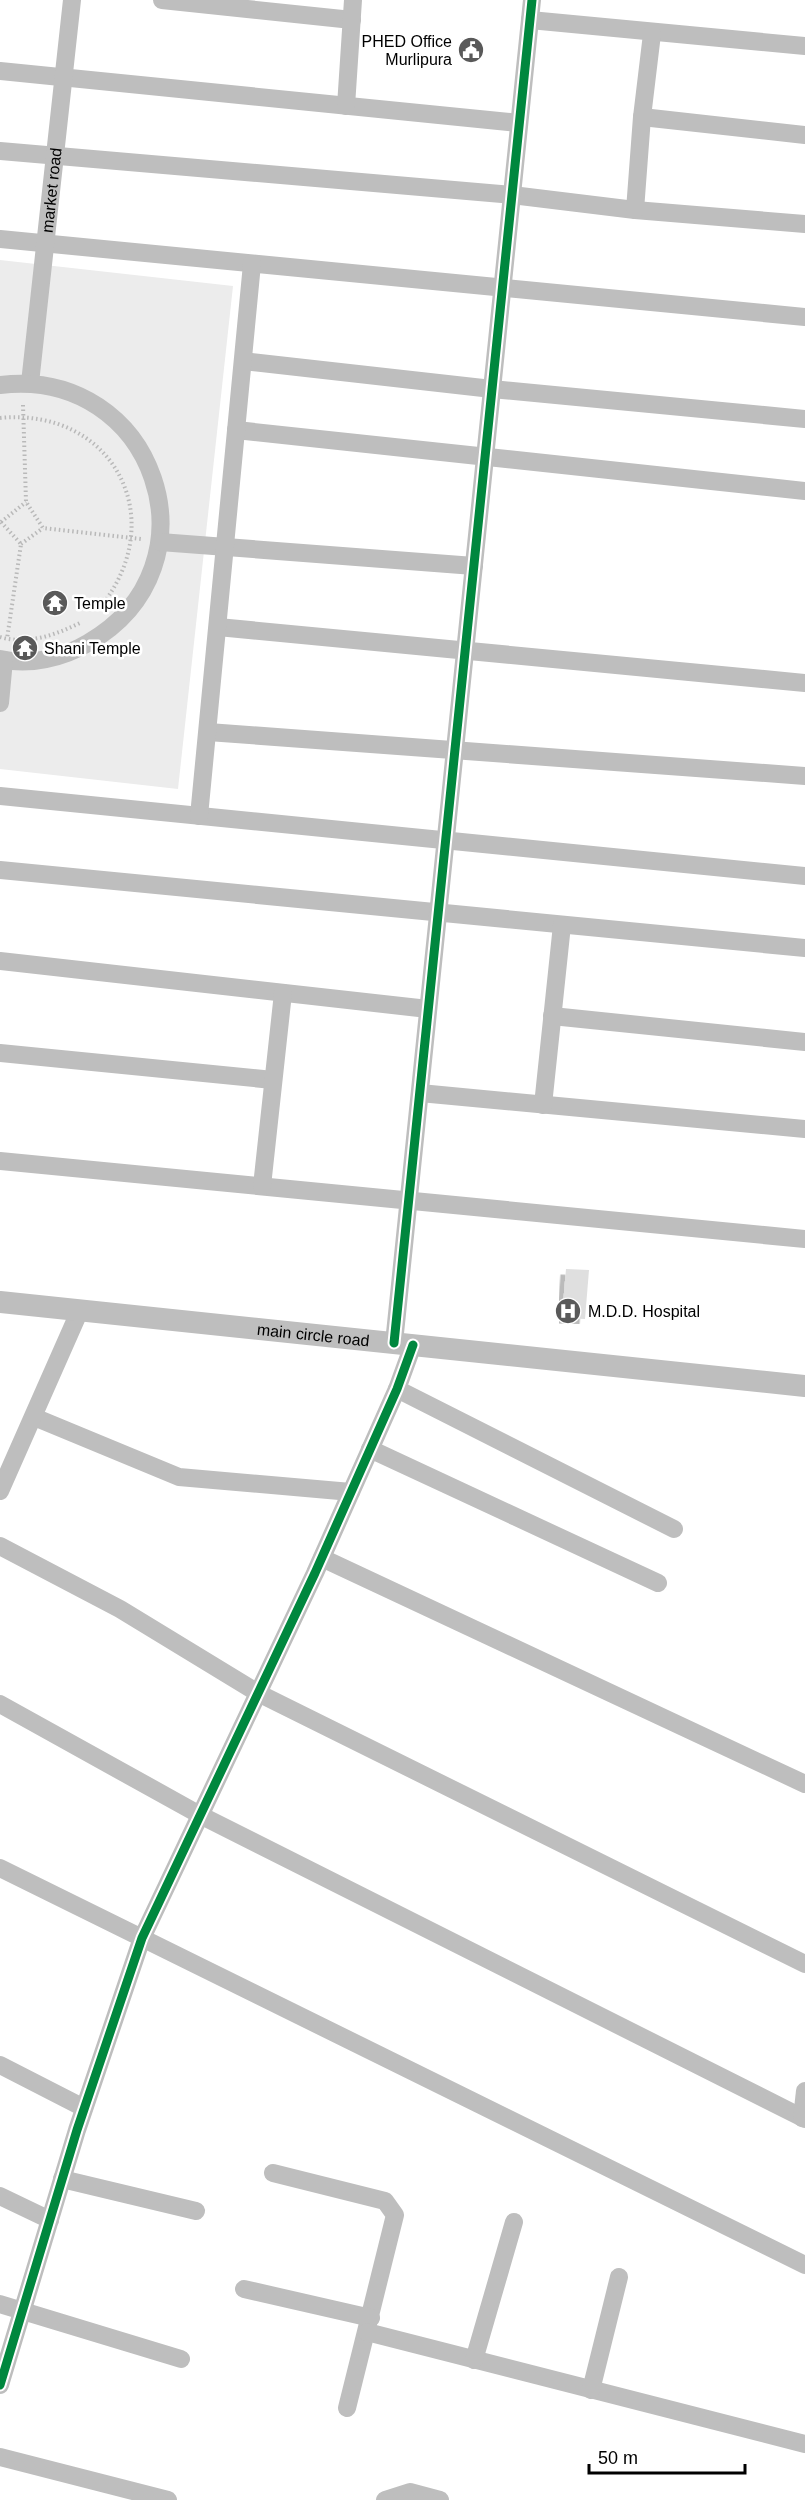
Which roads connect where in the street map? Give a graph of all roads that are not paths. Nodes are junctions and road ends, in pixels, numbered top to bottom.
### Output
1 (72, 0) edge
2 (162, 0) edge
3 (353, 0) edge
4 (532, 0) edge
5 (352, 20) junction
6 (530, 20) junction
7 (652, 34) junction
8 (805, 46) edge
9 (0, 71) edge
10 (63, 77) junction
11 (346, 106) junction
12 (642, 117) junction
13 (519, 123) junction
14 (805, 135) edge
15 (0, 151) edge
16 (55, 157) junction
17 (512, 195) junction
18 (635, 210) junction
19 (805, 224) edge
20 (0, 239) edge
21 (45, 244) junction
22 (252, 264) junction
23 (502, 288) junction
24 (805, 317) edge
25 (243, 361) junction
26 (26, 382) junction
27 (0, 385) edge
28 (492, 389) junction
29 (805, 419) edge
30 (236, 430) junction
31 (484, 457) junction
32 (805, 491) edge
33 (160, 542) junction
34 (225, 547) junction
35 (474, 566) junction
36 (218, 627) junction
37 (465, 652) junction
38 (2, 660) edge
39 (805, 683) edge
40 (0, 703) edge
41 (207, 732) junction
42 (455, 750) junction
43 (805, 776) edge
44 (0, 796) edge
45 (199, 816) junction
46 (446, 841) junction
47 (0, 870) edge
48 (805, 876) edge
49 (438, 913) junction
50 (562, 925) junction
51 (805, 948) edge
52 (0, 961) edge
53 (283, 993) junction
54 (428, 1009) junction
55 (552, 1016) junction
56 (805, 1042) edge
57 (0, 1053) edge
58 (273, 1080) junction
59 (420, 1093) junction
60 (543, 1105) junction
61 (805, 1129) edge
62 (0, 1161) edge
63 (262, 1186) junction
64 (409, 1200) junction
65 (805, 1239) edge
66 (0, 1302) edge
67 (80, 1310) junction
68 (404, 1344) junction
69 (805, 1386) edge
70 (397, 1389) junction
71 (34, 1417) junction
72 (370, 1449) junction
73 (0, 1491) edge
74 (351, 1492) junction
75 (674, 1529) dead end
76 (0, 1546) edge
77 (322, 1558) junction
78 (658, 1583) dead end
79 (258, 1693) junction
80 (0, 1704) edge
81 (805, 1784) edge
82 (200, 1815) junction
83 (0, 1868) edge
84 (142, 1938) junction
85 (805, 1964) edge
86 (0, 2065) edge
87 (805, 2091) edge
88 (84, 2108) junction
89 (804, 2119) edge
90 (273, 2173) dead end
91 (62, 2179) junction
92 (0, 2196) edge
93 (196, 2211) dead end
94 (50, 2220) junction
95 (514, 2222) dead end
96 (805, 2265) edge
97 (619, 2277) dead end
98 (244, 2289) dead end
99 (0, 2304) edge
100 (22, 2311) junction
101 (369, 2325) junction
102 (181, 2359) dead end
103 (474, 2360) junction
104 (0, 2385) edge
105 (591, 2390) junction
106 (347, 2408) dead end
107 (805, 2444) edge
108 (0, 2457) edge
109 (103, 2492) edge
110 (168, 2500) edge
111 (385, 2500) edge
112 (440, 2500) edge

1 - 10 street, market road
2 - 5 street
3 - 5 street
4 - 6 street
5 - 11 street
6 - 7 street
6 - 13 street
7 - 8 street
7 - 12 street
9 - 10 street
10 - 11 street
10 - 16 street, market road
11 - 13 street
12 - 14 street
12 - 18 street
13 - 17 street
15 - 16 street
16 - 17 street
16 - 21 street, market road
17 - 18 street
17 - 23 street
18 - 19 street
20 - 21 street
21 - 22 street
21 - 26 street, market road
22 - 23 street
22 - 25 street
23 - 24 street
23 - 28 street
25 - 28 street
25 - 30 street
26 - 27 street
26 - 33 street
28 - 29 street
28 - 31 street
30 - 31 street
30 - 34 street
31 - 32 street
31 - 35 street
33 - 34 street
33 - 38 street
34 - 35 street
34 - 36 street
35 - 37 street
36 - 37 street
36 - 41 street
37 - 39 street
37 - 42 street
38 - 40 street
41 - 42 street
41 - 45 street
42 - 43 street
42 - 46 street
44 - 45 street
45 - 46 street
46 - 48 street
46 - 49 street
47 - 49 street
49 - 50 street
49 - 54 street
50 - 51 street
50 - 55 street
52 - 53 street
53 - 54 street
53 - 58 street
54 - 59 street
55 - 56 street
55 - 60 street
57 - 58 street
58 - 63 street
59 - 60 street
59 - 64 street
60 - 61 street
62 - 63 street
63 - 64 street
64 - 65 street
64 - 68 street
66 - 67 street, main circle road
67 - 68 street, main circle road
67 - 71 street
68 - 69 street, main circle road
68 - 70 street
70 - 72 street
70 - 75 street
71 - 73 street
71 - 74 street
72 - 74 street
72 - 78 street
74 - 77 street
76 - 79 street
77 - 79 street
77 - 81 street
79 - 82 street
79 - 85 street
80 - 82 street
82 - 84 street
82 - 89 street
83 - 84 street
84 - 88 street
84 - 96 street
86 - 88 street
87 - 89 street
88 - 91 street
90 - 101 street
91 - 93 street
91 - 94 street
92 - 94 street
94 - 100 street
95 - 103 street
97 - 105 street
98 - 101 street
99 - 100 street
100 - 102 street
100 - 104 street
101 - 103 street
101 - 106 street
103 - 105 street
105 - 107 street
108 - 109 street
109 - 110 street
111 - 112 street

